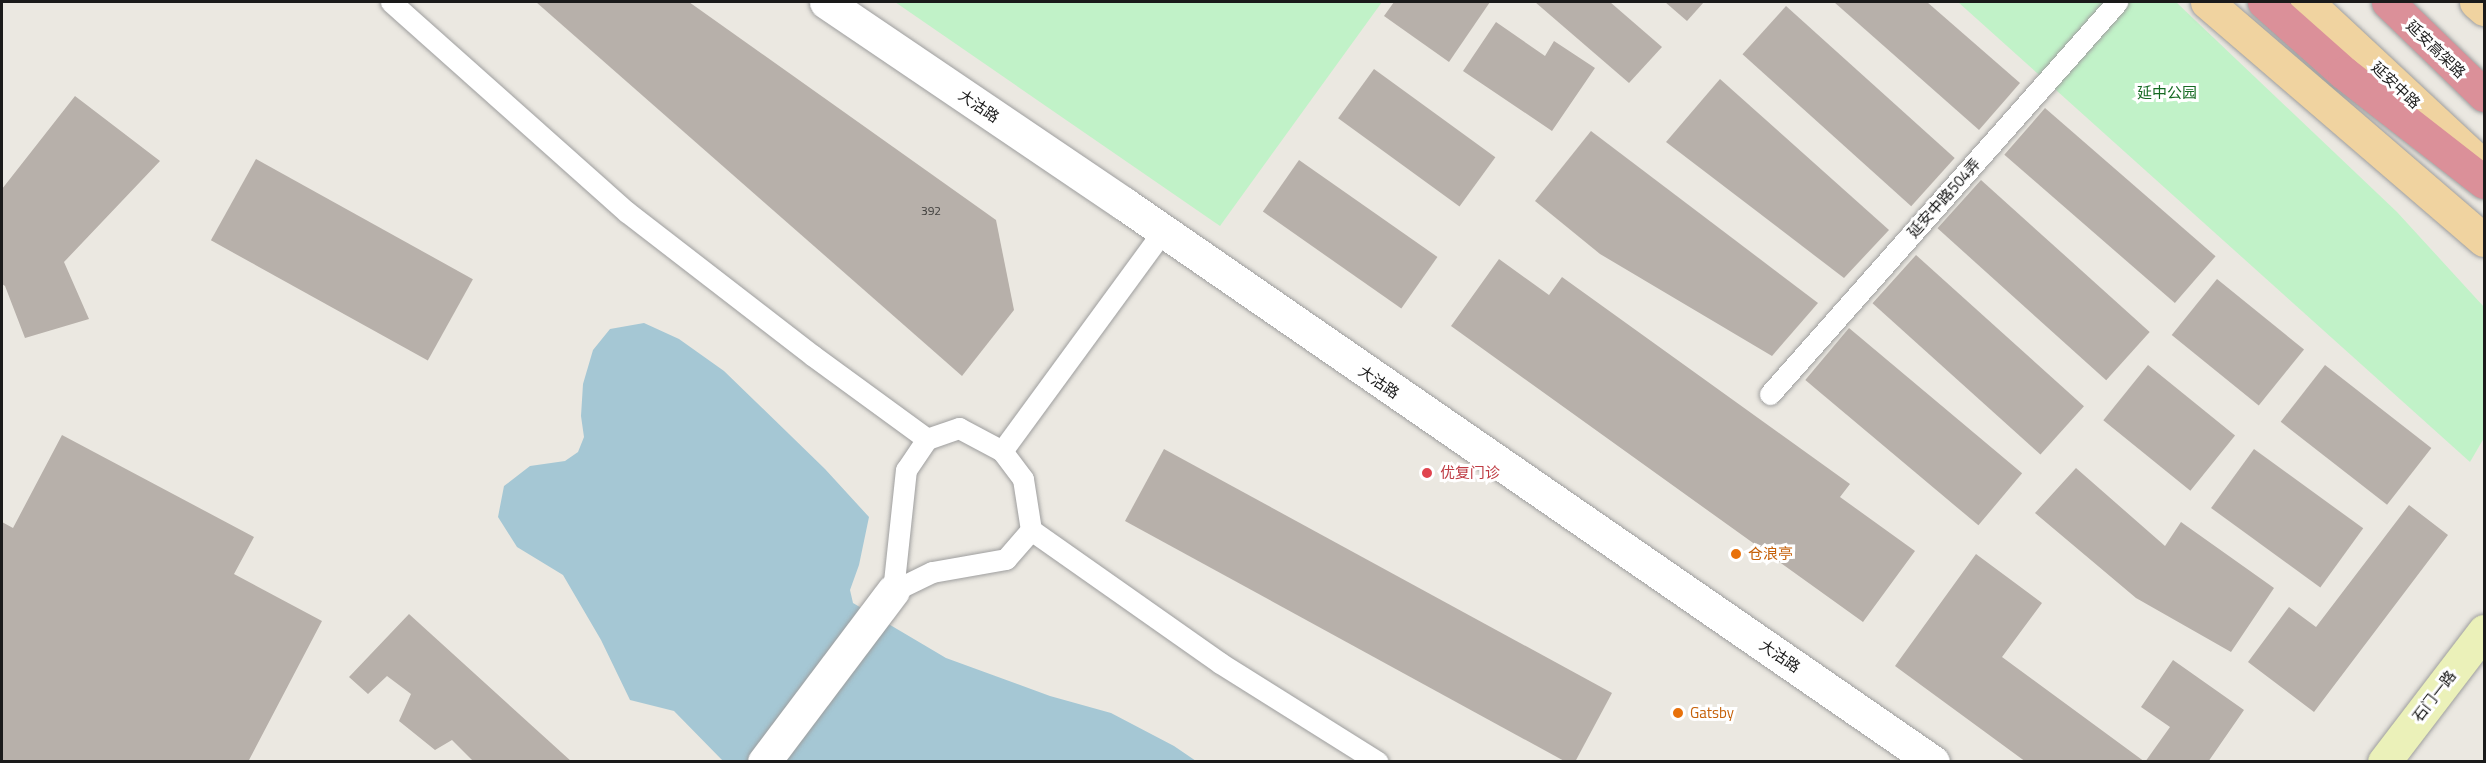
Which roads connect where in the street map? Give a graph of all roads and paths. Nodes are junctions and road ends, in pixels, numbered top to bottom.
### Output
1 (391, 2) edge
2 (826, 2) edge
3 (2118, 2) edge
4 (2207, 2) edge
5 (2264, 2) edge
6 (2307, 2) edge
7 (2388, 2) edge
8 (2476, 2) edge
9 (2484, 9) edge
10 (2484, 95) edge
11 (2484, 168) edge
12 (2484, 182) edge
13 (1162, 232) junction
14 (2484, 240) edge
15 (1770, 394) dead end
16 (927, 439) junction
17 (1002, 452) junction
18 (1031, 530) junction
19 (889, 596) junction
20 (2484, 631) edge
21 (764, 762) edge
22 (1378, 762) edge
23 (1933, 762) edge
24 (2384, 762) edge

1 - 16 lane
2 - 13 street, 大沽路
3 - 15 lane, 延安中路504弄
4 - 14 main road
5 - 12 highway
6 - 11 main road, 延安中路
7 - 10 highway, 延安高架路
8 - 9 main road
13 - 17 lane
13 - 23 street, 大沽路
16 - 17 lane
16 - 19 lane
17 - 18 lane
18 - 19 lane
18 - 22 lane
19 - 21 street
20 - 24 main road, 石门一路

